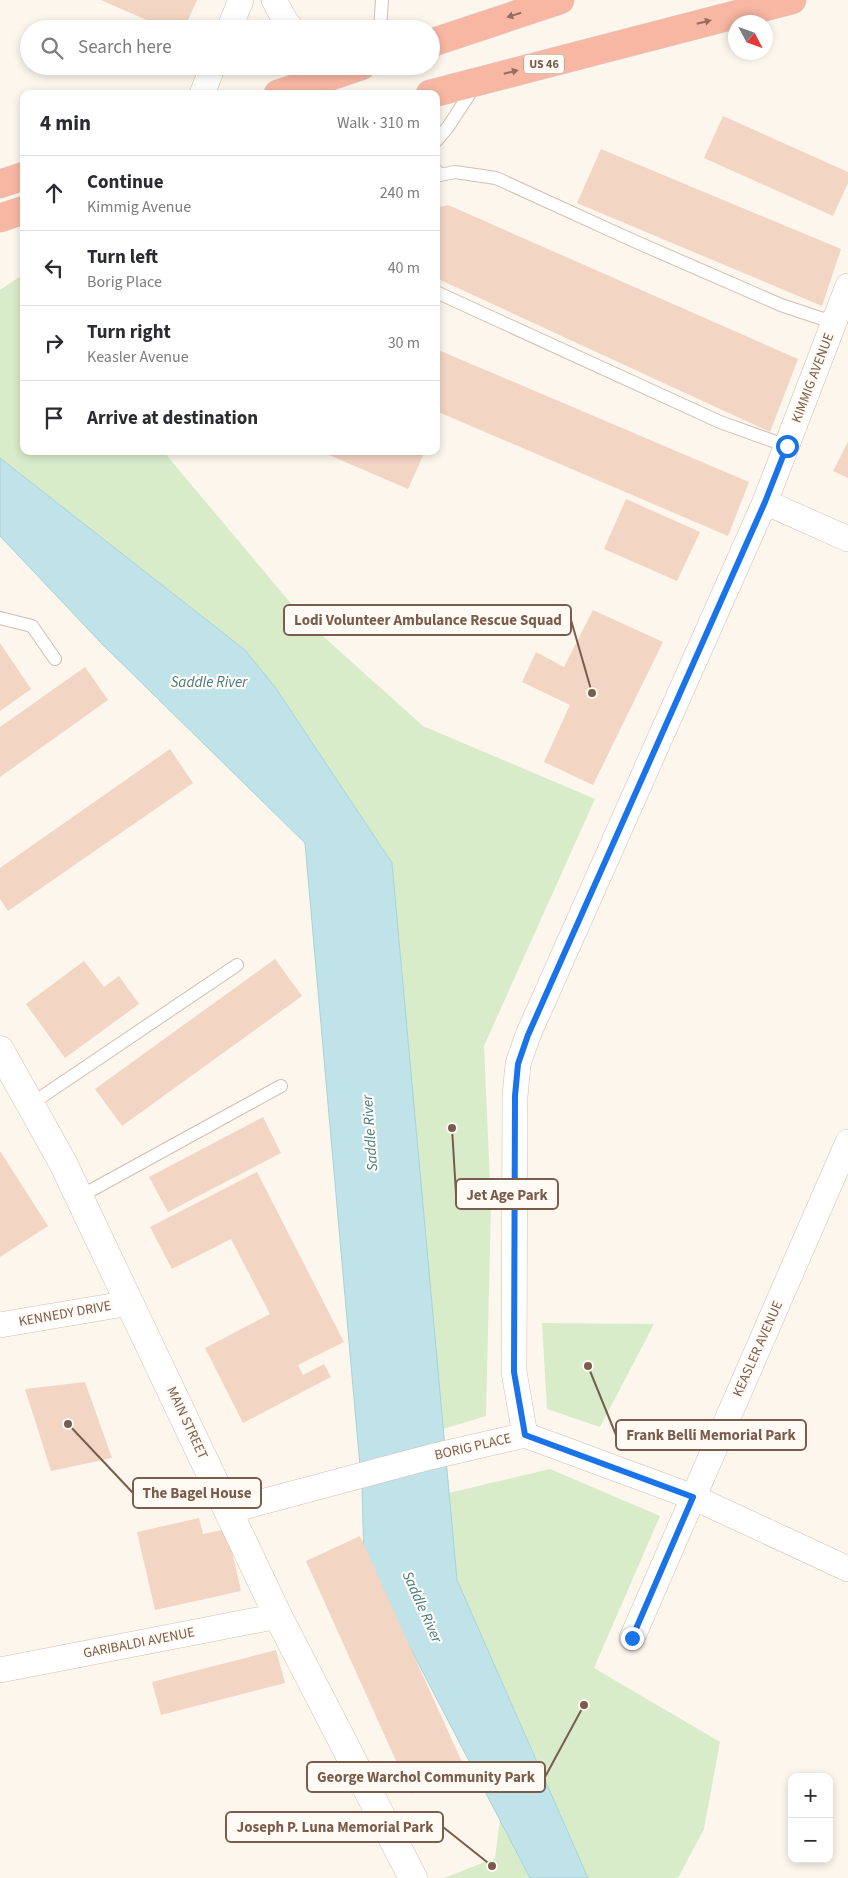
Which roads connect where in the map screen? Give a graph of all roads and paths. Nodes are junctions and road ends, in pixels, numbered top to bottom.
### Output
1 (241, 0) edge
2 (274, 0) edge
3 (382, 0) edge
4 (792, 0) edge
5 (548, 2) edge
6 (233, 20) edge
7 (285, 20) edge
8 (381, 20) edge
9 (440, 40) edge
10 (210, 75) edge
11 (334, 75) edge
12 (479, 80) junction
13 (204, 90) edge
14 (290, 90) edge
15 (440, 91) edge
16 (440, 136) edge
17 (440, 175) edge
18 (20, 177) edge
19 (0, 184) edge
20 (440, 294) edge
21 (844, 301) edge
22 (787, 446) junction
23 (765, 502) junction
24 (848, 538) edge
25 (0, 618) edge
26 (55, 659) dead end
27 (237, 965) dead end
28 (0, 1050) edge
29 (281, 1086) dead end
30 (31, 1104) junction
31 (848, 1142) edge
32 (79, 1197) junction
33 (130, 1303) junction
34 (0, 1325) edge
35 (525, 1435) junction
36 (693, 1497) junction
37 (228, 1511) junction
38 (848, 1569) edge
39 (278, 1616) junction
40 (632, 1638) dead end
41 (0, 1670) edge
42 (413, 1878) edge

1 - 6 street
2 - 7 street
3 - 8 lane
12 -> 4 highway, US 46
5 -> 9 highway
10 - 13 street
11 - 14 highway
12 - 15 highway, US 46
12 - 16 lane
17 - 21 lane
18 - 19 highway
20 - 22 lane
21 - 22 street, KIMMIG AVENUE
22 - 23 street, KIMMIG AVENUE
23 - 24 street
23 - 35 street, KIMMIG AVENUE
25 - 26 lane
27 - 30 lane
28 - 30 street, MAIN STREET
29 - 32 lane
30 - 32 street, MAIN STREET
31 - 36 street, KEASLER AVENUE
32 - 33 street, MAIN STREET
33 - 34 street, KENNEDY DRIVE
33 - 37 street, MAIN STREET
35 - 36 street, BORIG PLACE
35 - 37 street, BORIG PLACE
36 - 38 street, BORIG PLACE
36 - 40 street, KEASLER AVENUE
37 - 39 street, MAIN STREET
39 - 41 street, GARIBALDI AVENUE
39 - 42 street, MAIN STREET

